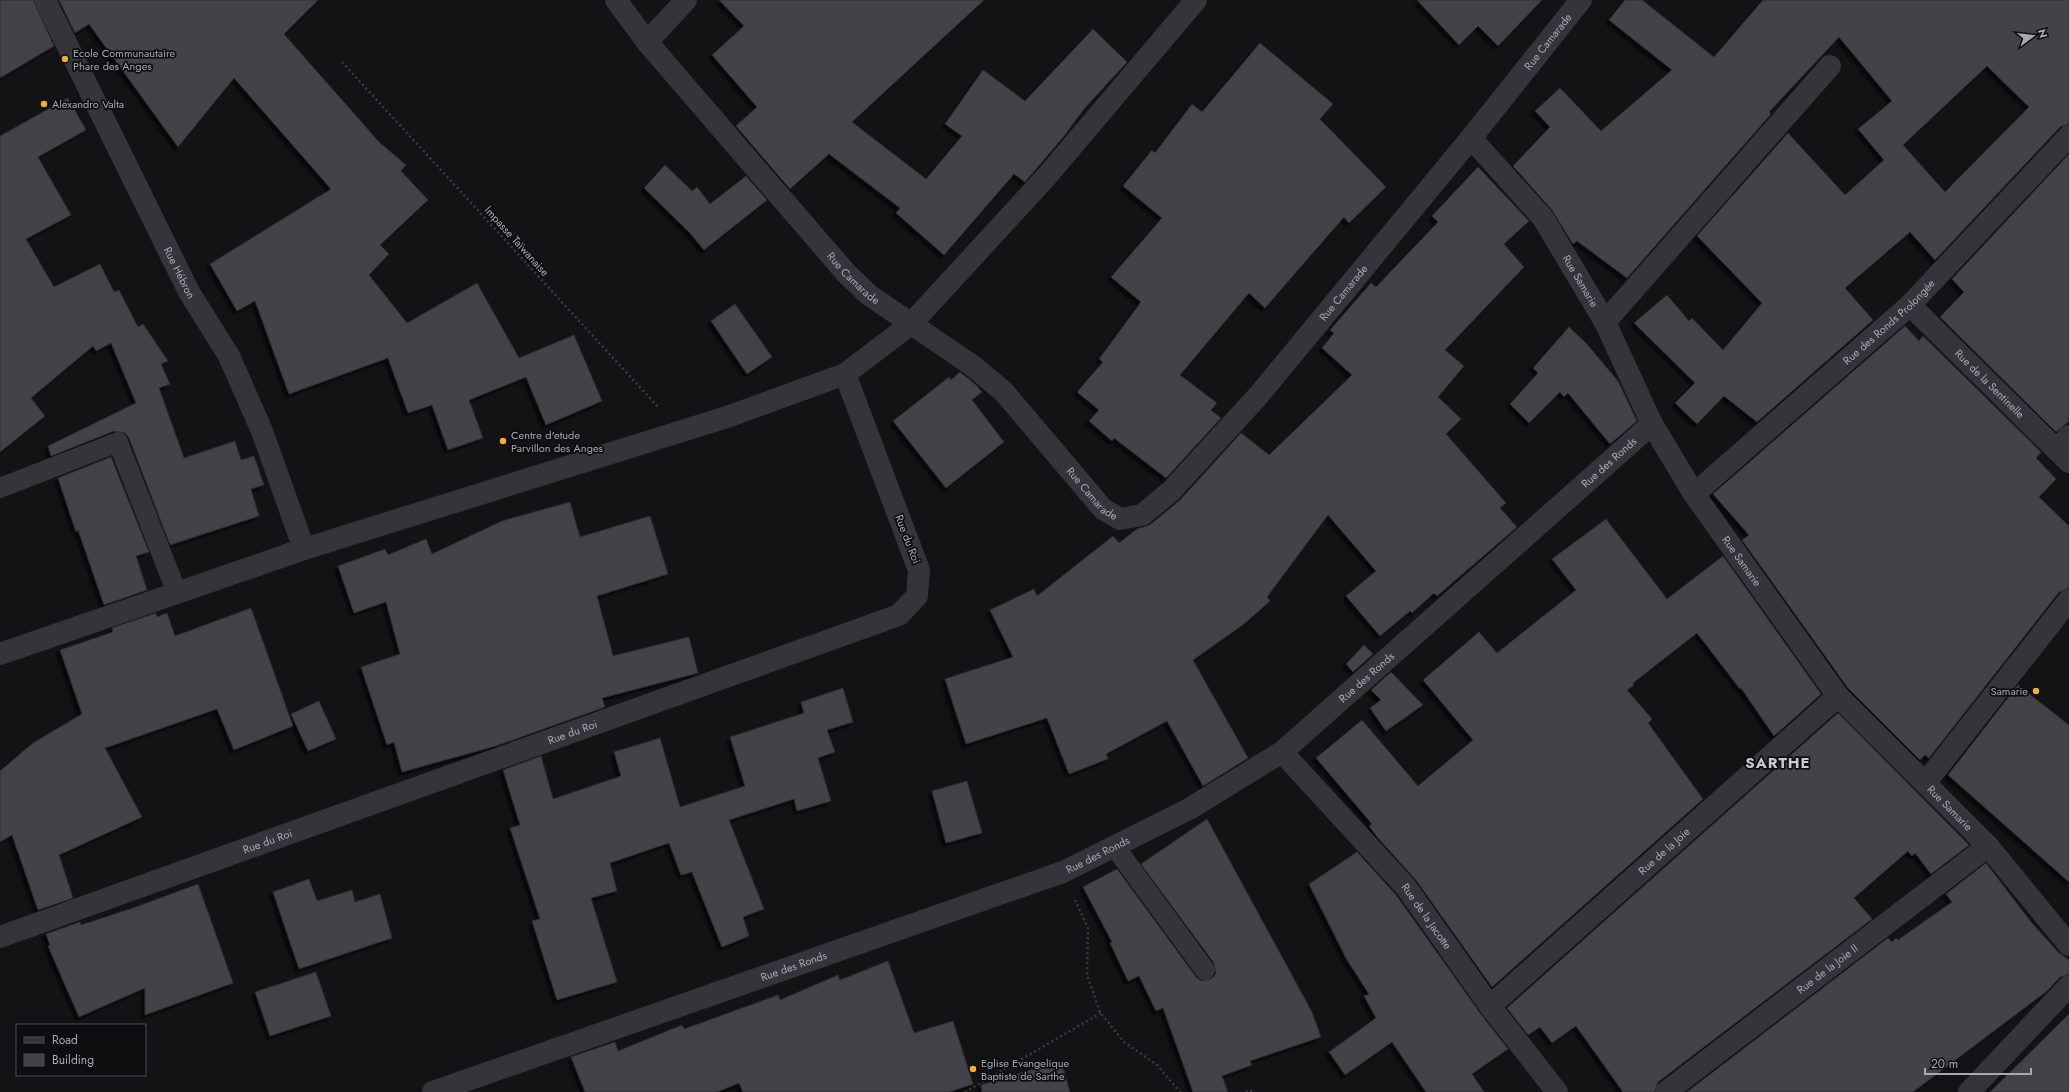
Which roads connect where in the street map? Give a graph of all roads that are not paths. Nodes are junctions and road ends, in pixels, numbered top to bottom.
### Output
1 (45, 0) edge
2 (616, 0) edge
3 (686, 0) edge
4 (1196, 0) edge
5 (1581, 0) edge
6 (647, 42) junction
7 (1830, 66) dead end
8 (2069, 136) edge
9 (1471, 138) junction
10 (1910, 305) junction
11 (1605, 322) junction
12 (911, 324) junction
13 (845, 374) junction
14 (1652, 424) junction
15 (2065, 449) edge
16 (0, 488) edge
17 (1694, 494) junction
18 (304, 549) junction
19 (177, 593) junction
20 (2069, 600) edge
21 (0, 654) edge
22 (1838, 696) junction
23 (1282, 752) junction
24 (1926, 782) junction
25 (1988, 846) junction
26 (1115, 847) junction
27 (0, 937) edge
28 (2069, 945) edge
29 (1204, 970) dead end
30 (2069, 986) edge
31 (1490, 1006) junction
32 (433, 1092) edge
33 (1557, 1092) edge
34 (1666, 1092) edge
35 (1969, 1092) edge

1 - 18 street, Rue Hébron
2 - 6 street, Rue Camarade
3 - 6 street
4 - 12 street
5 - 9 street, Rue Camarade
6 - 12 street, Rue Camarade
7 - 11 street
8 - 10 street, Rue des Ronds Prolongée
9 - 11 street, Rue Samarie
9 - 12 street, Rue Camarade
10 - 15 street, Rue de la Sentinelle
10 - 17 street, Rue des Ronds Prolongée
11 - 14 street, Rue Samarie
12 - 13 street
13 - 18 street
13 - 27 street, Rue du Roi
14 - 17 street, Rue Samarie
14 - 23 street, Rue des Ronds
16 - 19 lane
17 - 22 street, Rue Samarie
18 - 19 street
19 - 21 street
20 - 24 street
22 - 24 street, Rue Samarie
22 - 31 street, Rue de la Joie
23 - 26 street, Rue des Ronds
23 - 31 street, Rue de la Jacotte
24 - 25 street, Rue Samarie
25 - 28 street, Rue Samarie
25 - 34 street, Rue de la Joie II
26 - 29 lane
26 - 32 street, Rue des Ronds
30 - 35 street
31 - 33 street, Rue de la Jacotte

